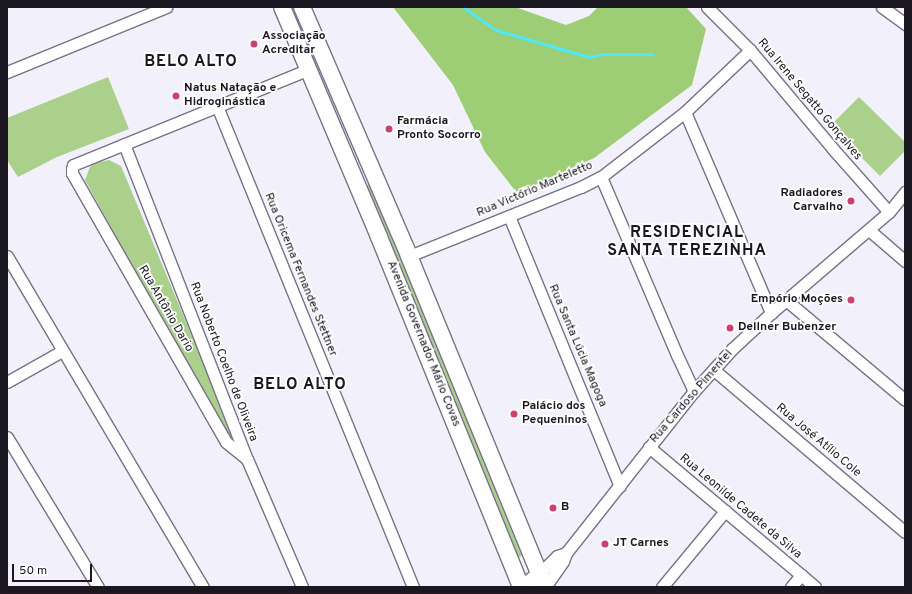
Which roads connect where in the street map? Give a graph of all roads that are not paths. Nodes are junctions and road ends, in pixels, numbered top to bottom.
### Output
1 (166, 7) edge
2 (282, 7) edge
3 (302, 7) edge
4 (707, 7) edge
5 (882, 7) edge
6 (905, 24) edge
7 (750, 50) junction
8 (310, 69) junction
9 (7, 72) edge
10 (324, 102) junction
11 (218, 106) junction
12 (685, 112) junction
13 (124, 144) junction
14 (366, 157) junction
15 (601, 177) junction
16 (905, 192) edge
17 (889, 212) junction
18 (509, 216) junction
19 (869, 230) junction
20 (7, 256) edge
21 (409, 256) junction
22 (905, 261) edge
23 (786, 300) junction
24 (771, 313) junction
25 (62, 351) junction
26 (714, 370) junction
27 (7, 382) edge
28 (694, 391) junction
29 (905, 400) edge
30 (7, 437) edge
31 (649, 446) junction
32 (246, 459) junction
33 (620, 486) junction
34 (725, 511) junction
35 (905, 532) edge
36 (801, 575) junction
37 (544, 584) edge
38 (98, 587) edge
39 (203, 587) edge
40 (302, 587) edge
41 (413, 587) edge
42 (522, 587) edge
43 (662, 587) edge
44 (791, 587) edge
45 (815, 587) edge

1 - 9 street
2 - 8 main road, Avenida Governador Mário Covas
3 - 14 main road, Avenida Governador Mário Covas
4 - 7 street, Rua Irene Segatto Gonçalves
5 - 6 street
7 - 12 street, Rua Victório Marteletto
7 - 17 street, Rua Irene Segatto Gonçalves
8 - 10 main road, Avenida Governador Mário Covas
8 - 11 street
10 - 14 main road, Avenida Governador Mário Covas
10 - 42 main road, Avenida Governador Mário Covas
11 - 13 street
11 - 41 street, Rua Oricema Fernandes Stettner
12 - 15 street, Rua Victório Marteletto
12 - 24 street
13 - 32 street, Rua Noberto Coelho de Oliveira
13 - 32 street, Rua Antônio Dario
14 - 21 main road, Avenida Governador Mário Covas
15 - 18 street, Rua Victório Marteletto
15 - 28 street
16 - 17 street, Rua Cardoso Pimentel
17 - 19 street, Rua Cardoso Pimentel
18 - 21 street, Rua Victório Marteletto
18 - 33 street, Rua Santa Lúcia Magoga
19 - 22 street
19 - 23 street, Rua Cardoso Pimentel
20 - 25 street
21 - 37 main road, Avenida Governador Mário Covas
23 - 24 street, Rua Cardoso Pimentel
23 - 29 street
24 - 26 street, Rua Cardoso Pimentel
25 - 27 street
25 - 39 street
26 - 28 street, Rua Cardoso Pimentel
26 - 35 street, Rua José Atílio Cole
28 - 31 street, Rua Cardoso Pimentel
30 - 38 street
31 - 33 street, Rua Cardoso Pimentel
31 - 34 street, Rua Leonilde Cadete da Silva
32 - 40 street, Rua Noberto Coelho de Oliveira
33 - 37 street, Rua Cardoso Pimentel
34 - 36 street, Rua Leonilde Cadete da Silva
34 - 43 street
36 - 44 street
36 - 45 street, Rua Leonilde Cadete da Silva
37 - 42 street, Rua Cardoso Pimentel

